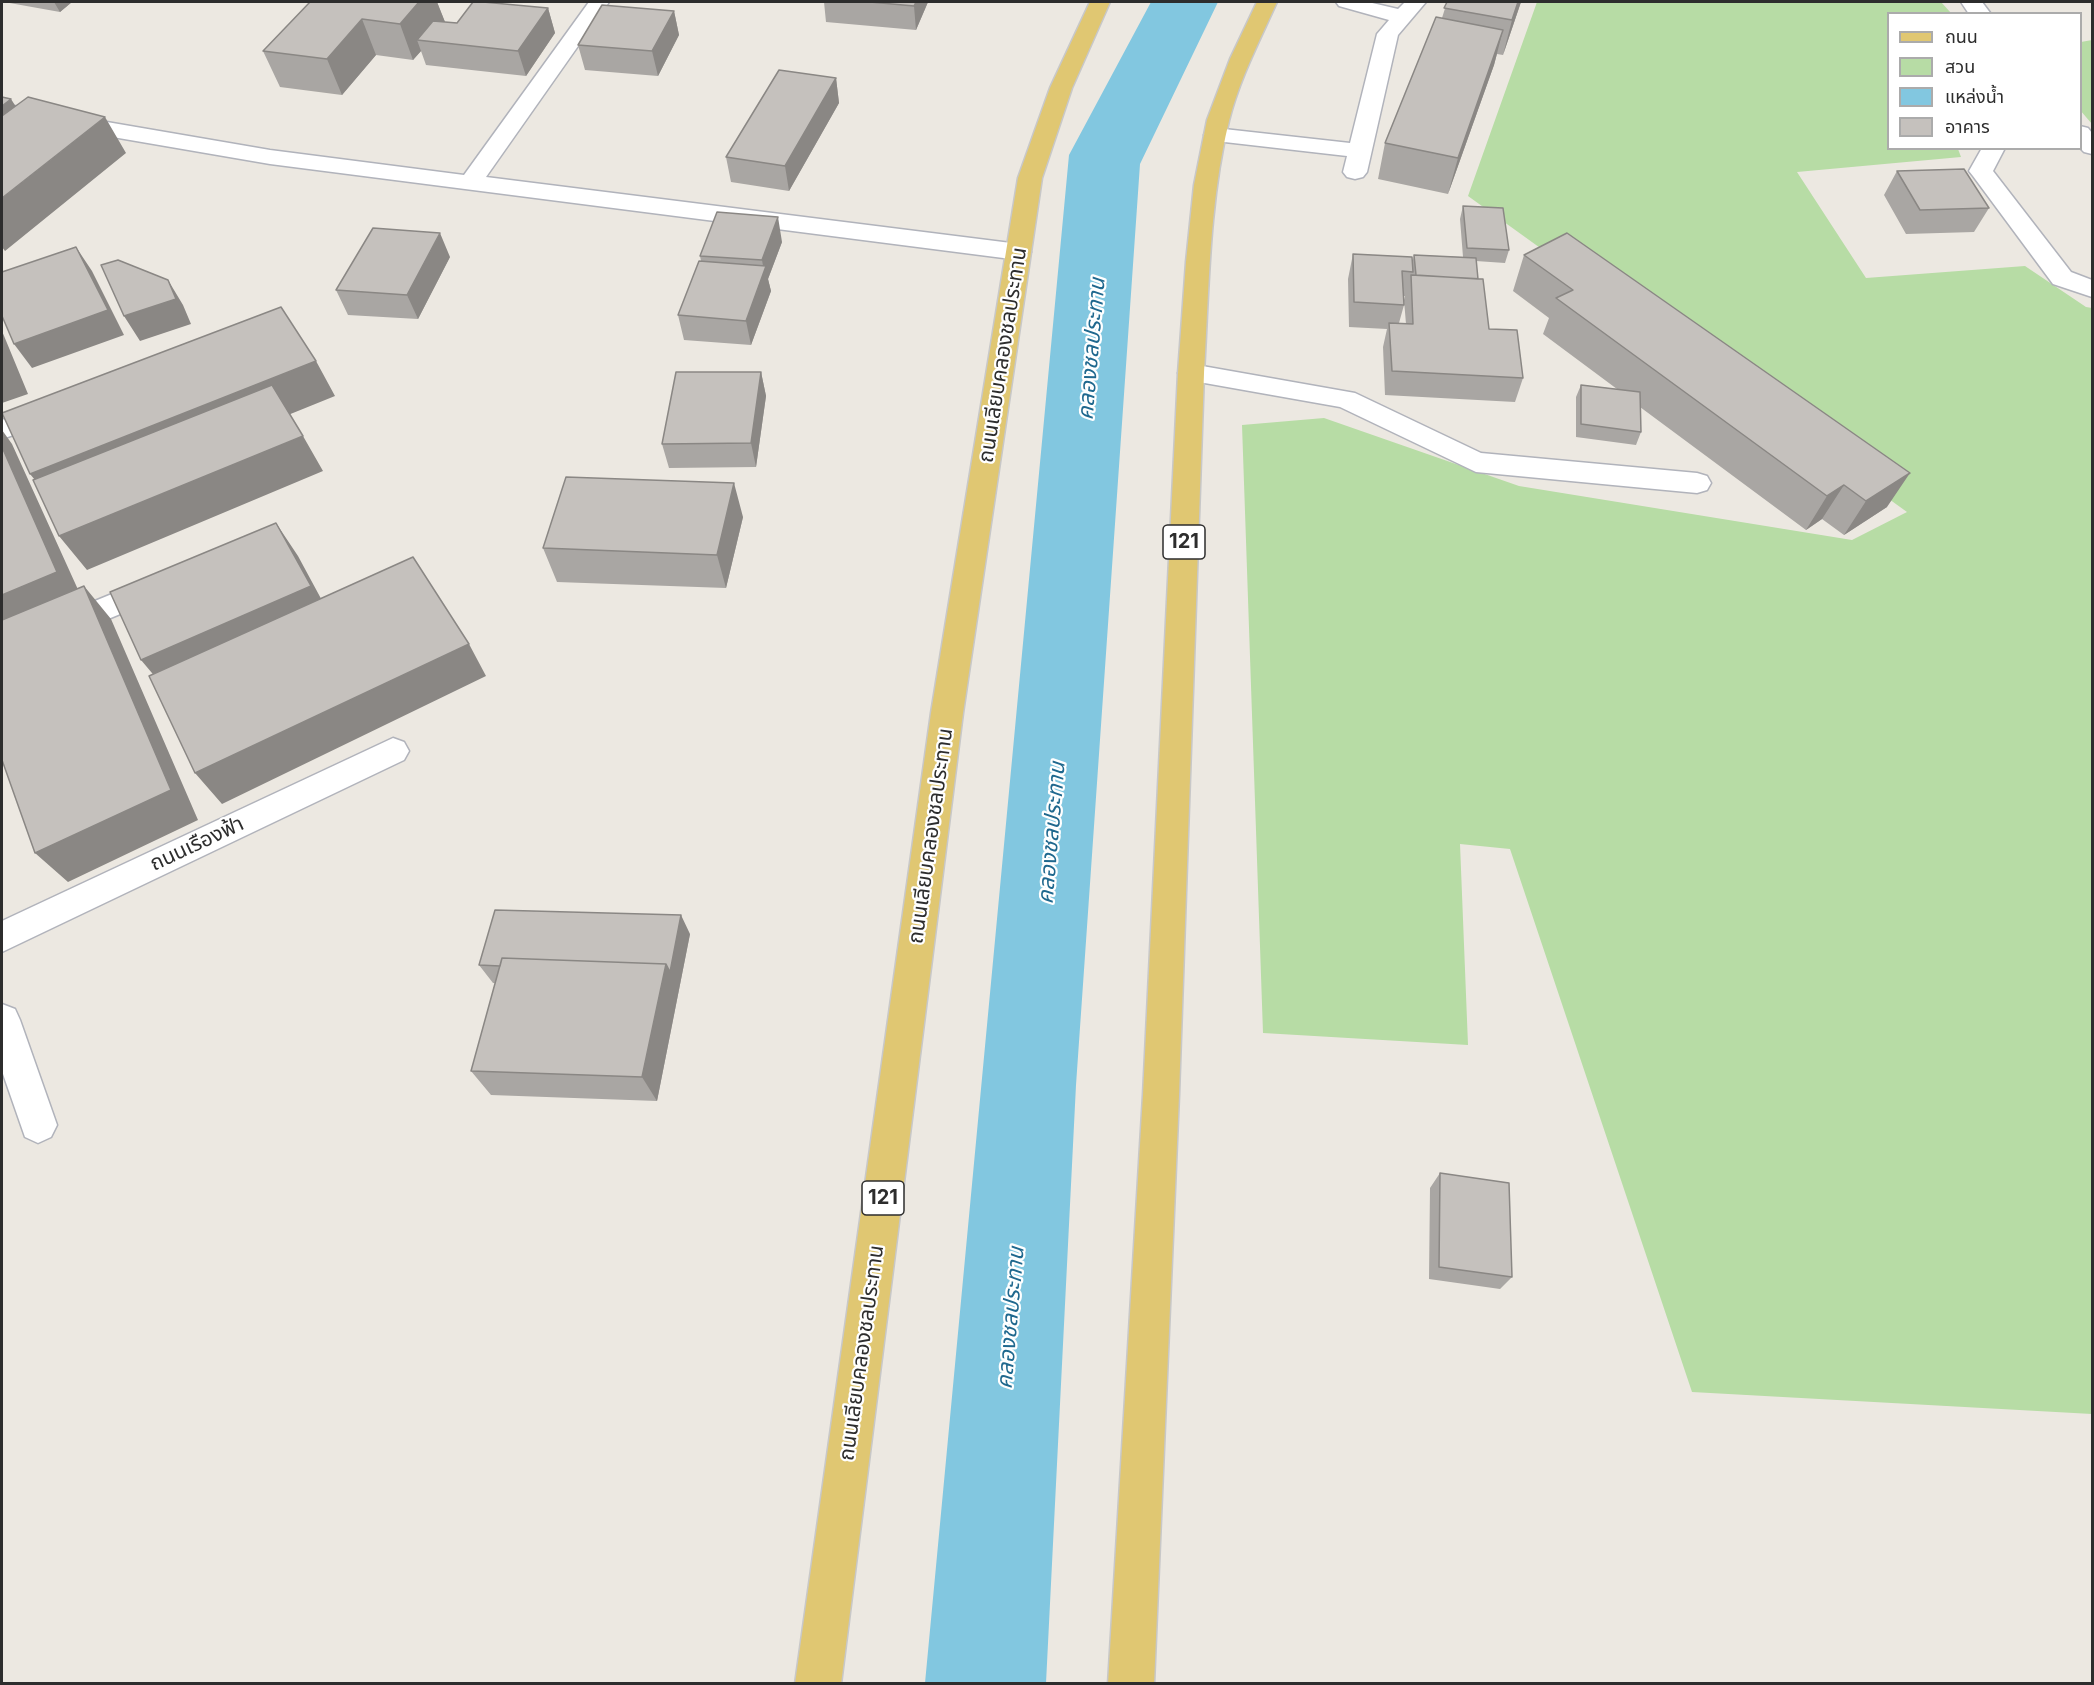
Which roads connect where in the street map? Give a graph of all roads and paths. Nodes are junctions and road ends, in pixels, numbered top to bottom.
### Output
1 (599, 2) edge
2 (1100, 2) edge
3 (1267, 2) edge
4 (1346, 2) edge
5 (1409, 9) edge
6 (2, 111) edge
7 (1215, 135) junction
8 (1993, 150) edge
9 (470, 183) junction
10 (1019, 252) junction
11 (2092, 289) edge
12 (1191, 373) junction
13 (78, 402) edge
14 (2, 430) edge
15 (1697, 483) dead end
16 (177, 578) edge
17 (2, 651) edge
18 (393, 751) dead end
19 (2, 937) edge
20 (2, 1020) edge
21 (38, 1125) dead end
22 (818, 1683) edge
23 (1131, 1683) edge

1 - 9 street
2 - 10 main road, ถนนเลียบคลองชลประทาน / 121
3 - 7 main road, 121
4 - 5 street
5 - 7 street
6 - 9 street
7 - 12 main road, 121
8 - 11 street
9 - 10 street
10 - 22 main road, ถนนเลียบคลองชลประทาน / 121
12 - 15 street
12 - 23 main road, 121
13 - 14 street
16 - 17 street
18 - 19 street, ถนนเรืองฟ้า
20 - 21 street

